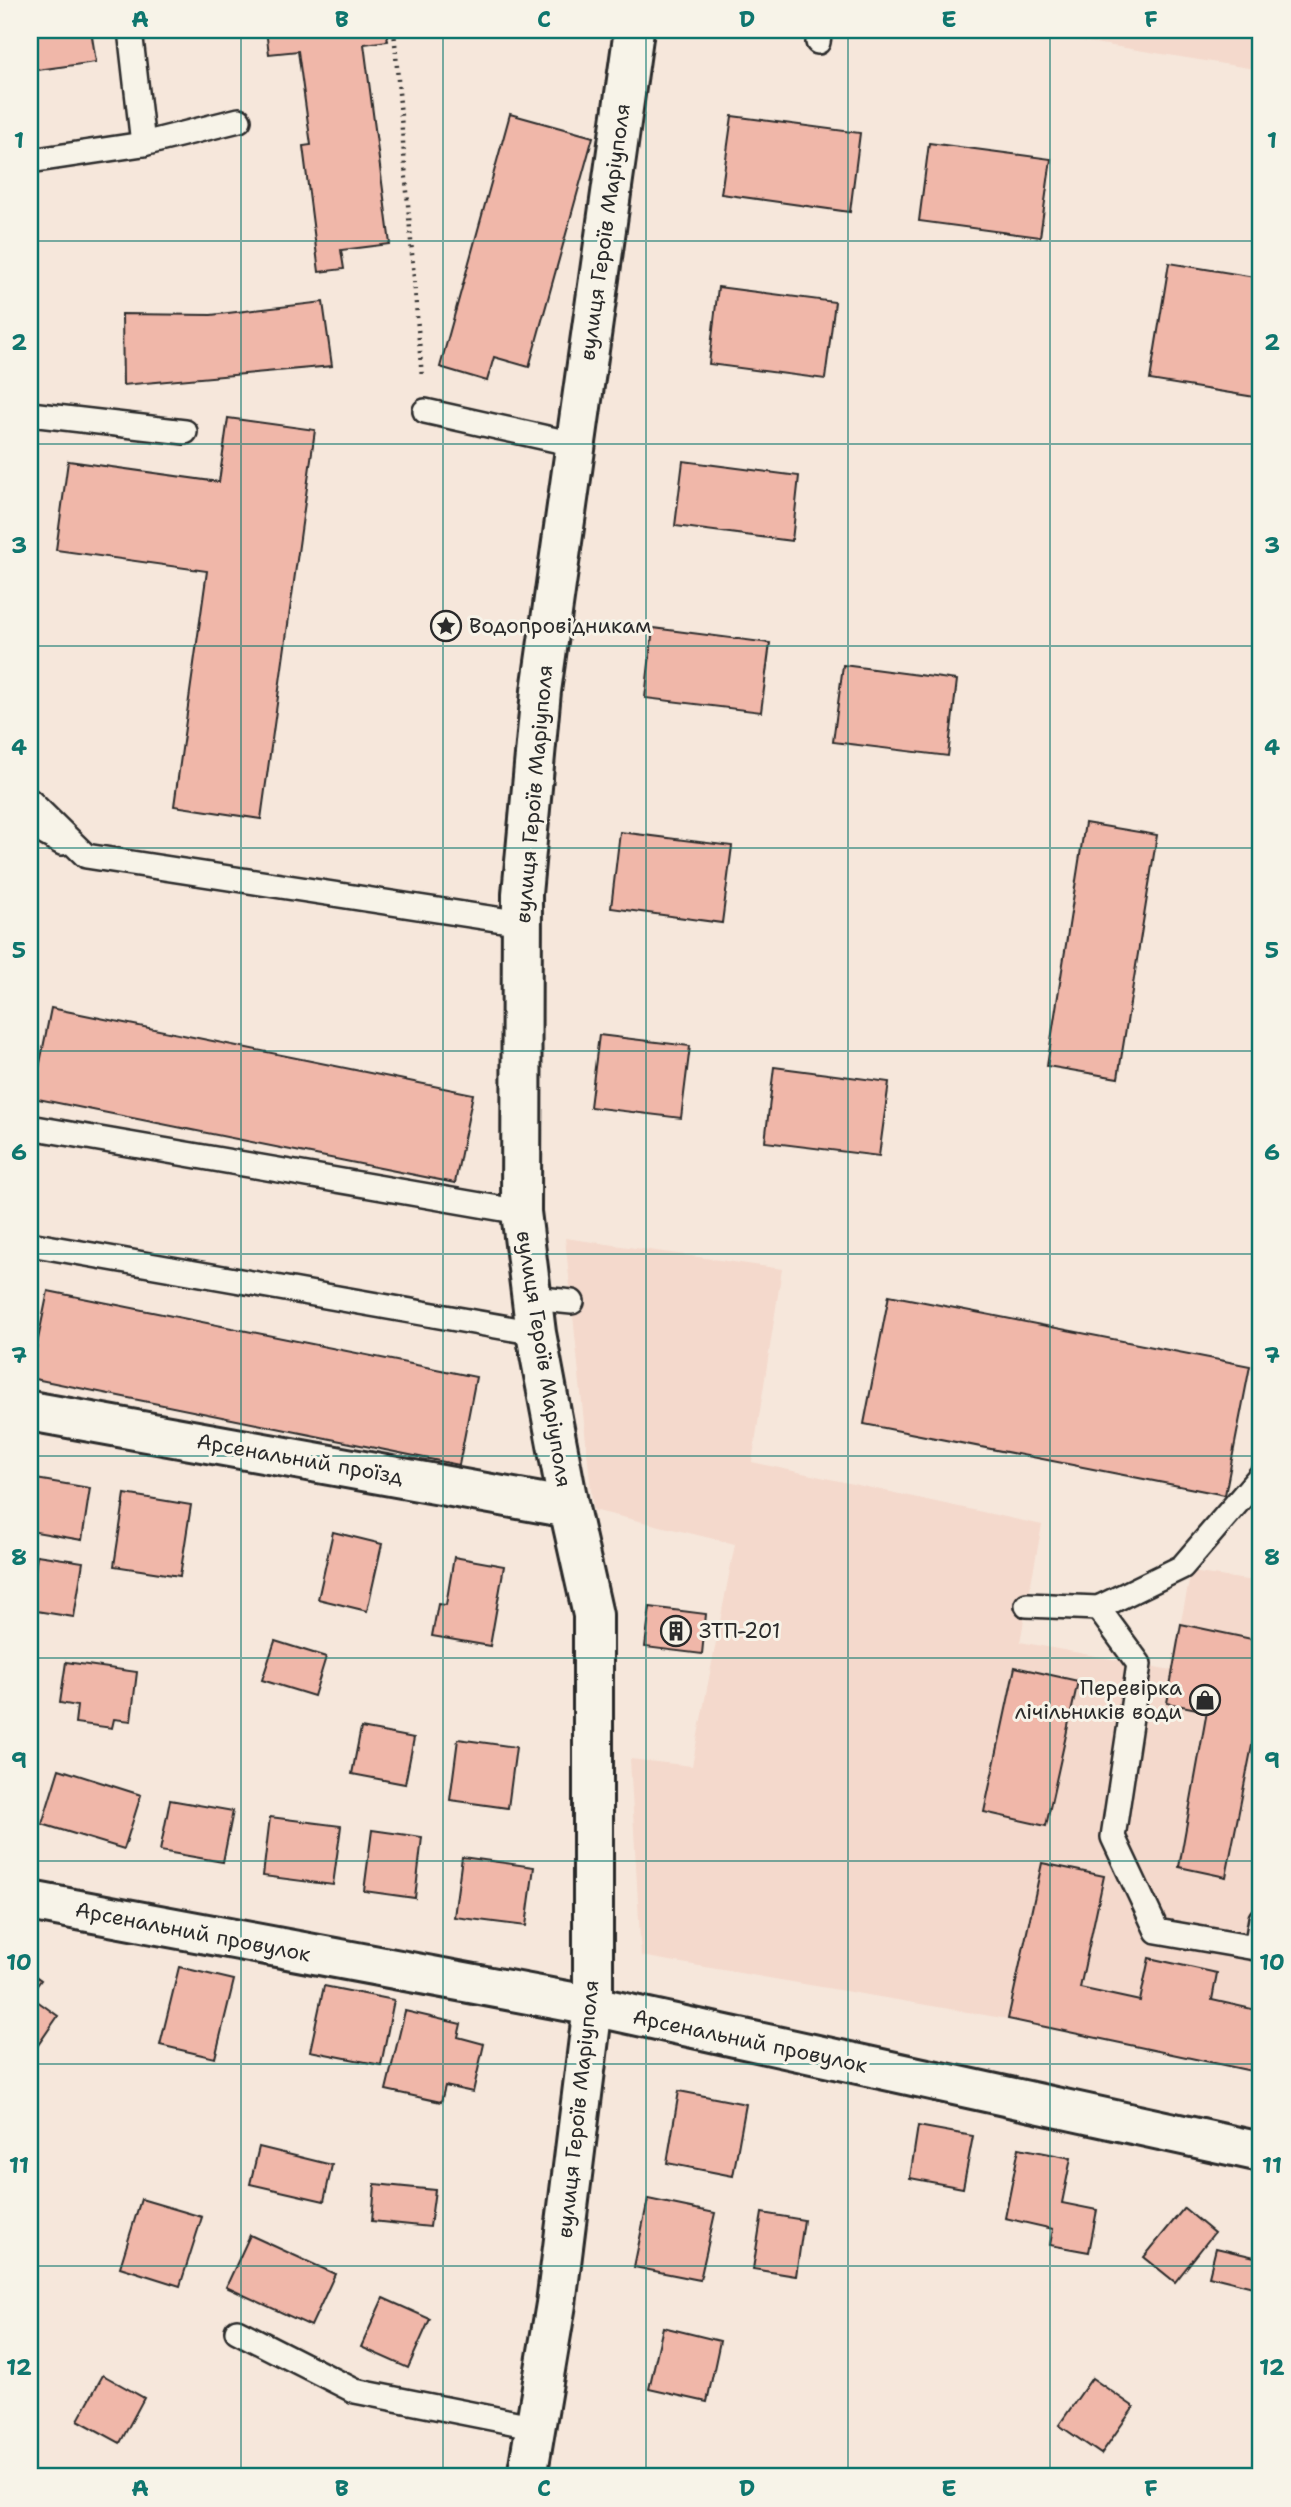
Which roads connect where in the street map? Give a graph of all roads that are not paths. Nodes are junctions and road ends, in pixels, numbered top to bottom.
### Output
1 (130, 30) edge
2 (634, 30) edge
3 (239, 120) dead end
4 (143, 144) junction
5 (30, 161) edge
6 (425, 411) road end
7 (30, 414) edge
8 (185, 432) dead end
9 (574, 444) junction
10 (30, 801) edge
11 (30, 825) edge
12 (86, 856) junction
13 (522, 923) junction
14 (30, 1128) edge
15 (521, 1212) junction
16 (30, 1244) edge
17 (572, 1302) dead end
18 (534, 1315) junction
19 (30, 1411) edge
20 (1261, 1475) edge
21 (569, 1508) junction
22 (1027, 1605) dead end
23 (1098, 1608) junction
24 (30, 1901) edge
25 (1261, 1919) edge
26 (1259, 1949) edge
27 (593, 2006) junction
28 (1261, 2152) edge
29 (237, 2331) dead end
30 (537, 2427) junction
31 (527, 2477) edge

1 - 4 lane
2 - 9 street, вулиця Героїв Маріуполя
3 - 4 lane
4 - 5 lane
6 - 9 lane
7 - 8 lane
9 - 13 street, вулиця Героїв Маріуполя
10 - 12 lane
11 - 12 lane
12 - 13 lane
13 - 15 street, вулиця Героїв Маріуполя
14 - 15 lane
15 - 18 street, вулиця Героїв Маріуполя
16 - 18 lane
17 - 18 lane
18 - 21 street, вулиця Героїв Маріуполя
19 - 21 street, Арсенальний проїзд
20 - 23 lane
21 - 27 street, вулиця Героїв Маріуполя
22 - 23 lane
23 - 26 lane
24 - 27 street, Арсенальний провулок
25 - 26 lane
27 - 28 street, Арсенальний провулок
27 - 30 street, вулиця Героїв Маріуполя
29 - 30 lane
30 - 31 street, вулиця Героїв Маріуполя

